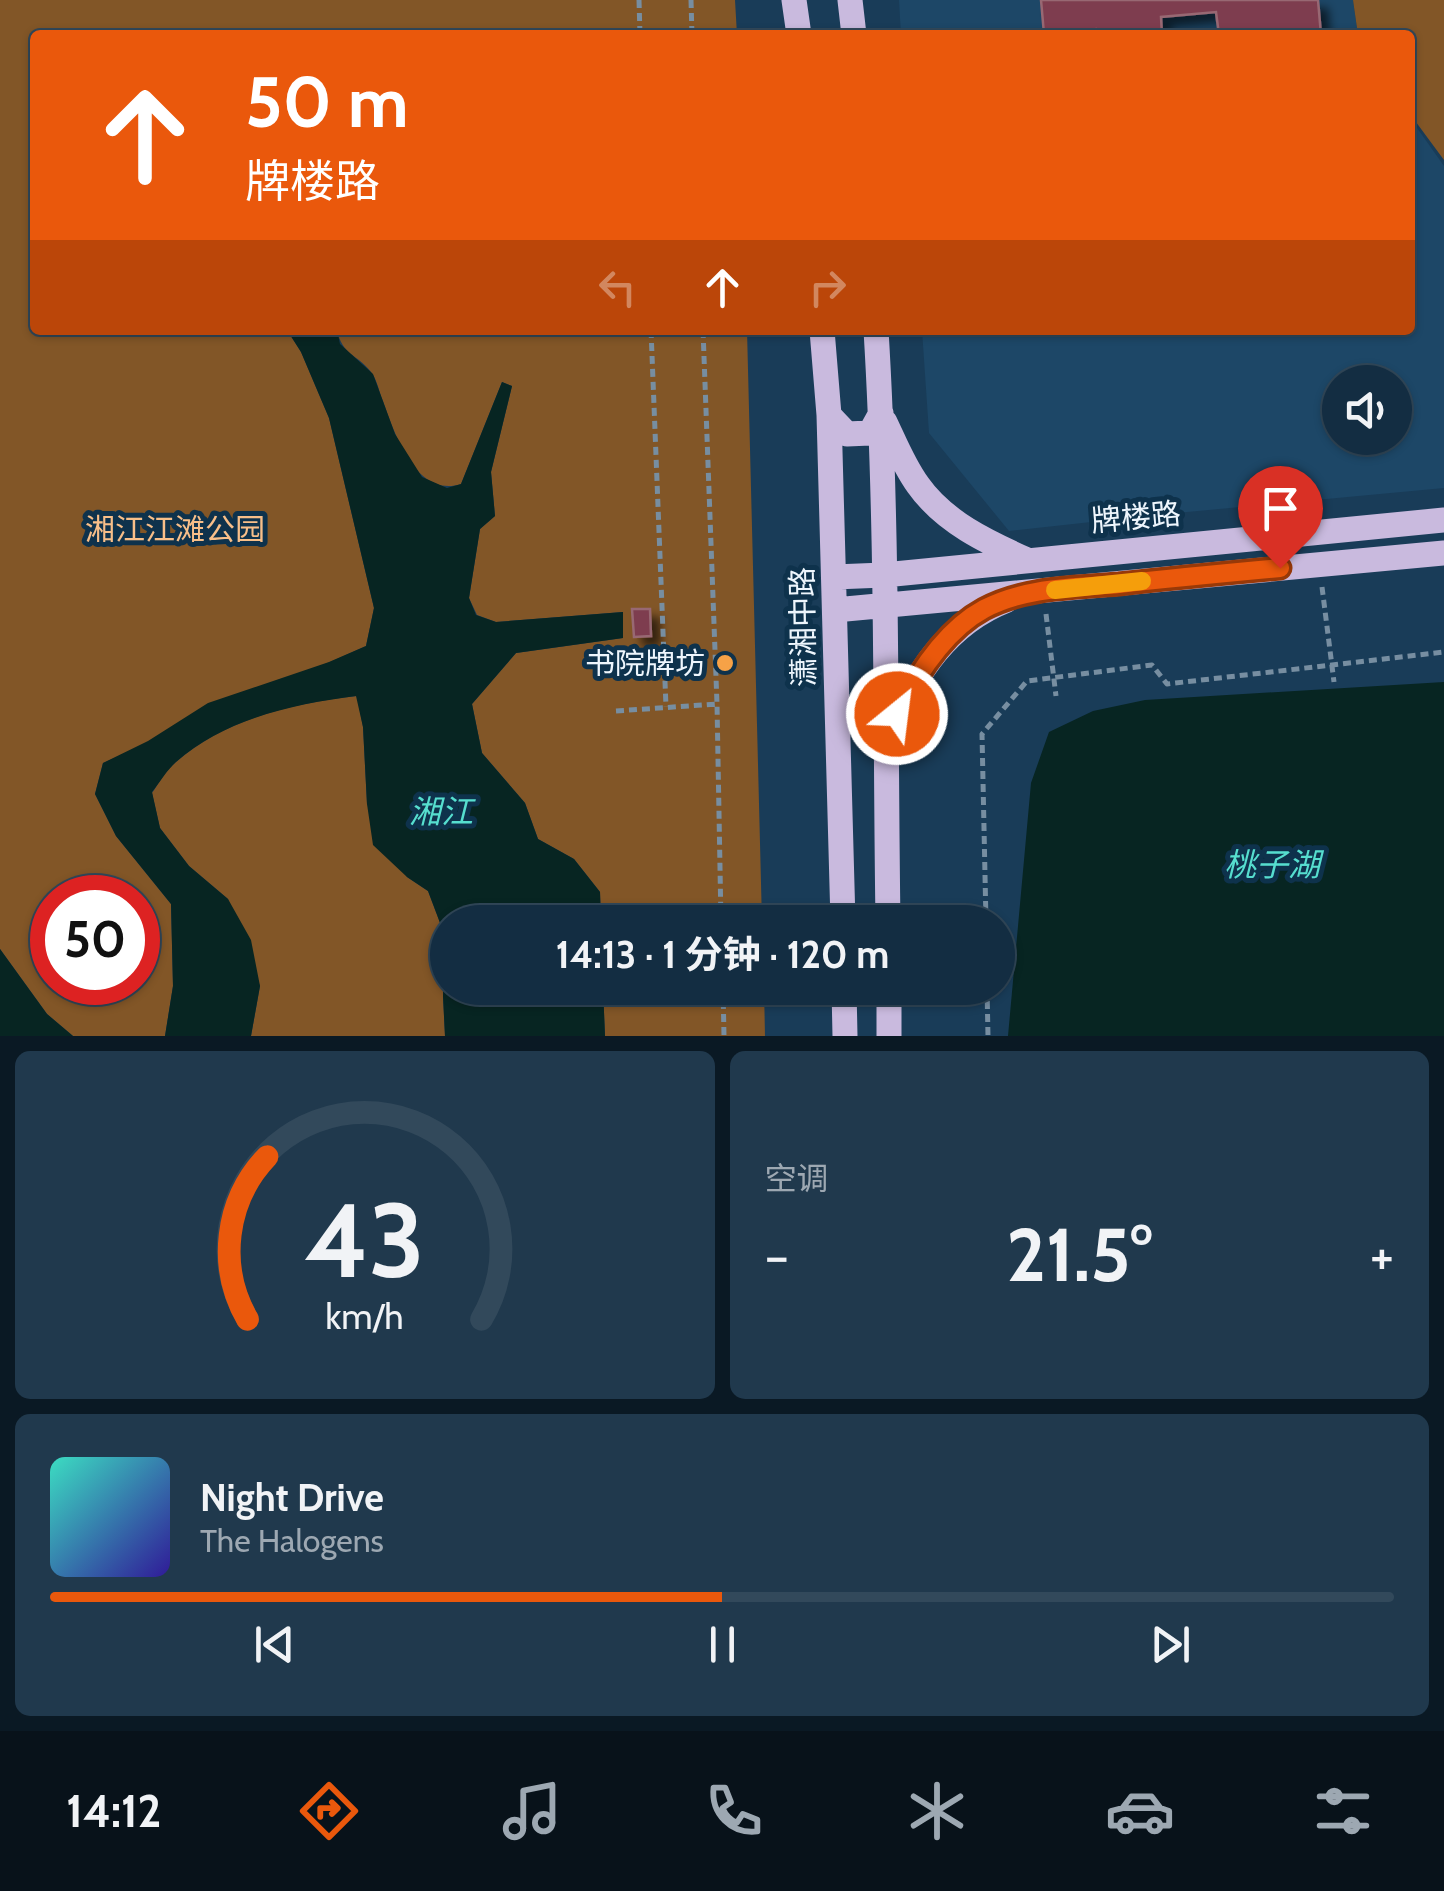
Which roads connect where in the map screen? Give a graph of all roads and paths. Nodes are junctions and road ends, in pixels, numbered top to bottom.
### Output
1 (639, 0) edge
2 (691, 0) edge
3 (794, 0) edge
4 (850, 0) edge
5 (640, 30) edge
6 (692, 30) edge
7 (798, 30) edge
8 (853, 30) edge
9 (651, 335) edge
10 (703, 335) edge
11 (822, 335) edge
12 (876, 335) edge
13 (881, 413) junction
14 (829, 415) junction
15 (1444, 520) edge
16 (1444, 552) edge
17 (1027, 560) junction
18 (1319, 564) junction
19 (884, 575) junction
20 (834, 577) junction
21 (1035, 592) junction
22 (885, 606) junction
23 (835, 610) junction
24 (1444, 652) edge
25 (1332, 664) junction
26 (1054, 678) junction
27 (1334, 682) dead end
28 (1056, 696) dead end
29 (717, 704) junction
30 (666, 707) junction
31 (616, 710) dead end
32 (886, 738) junction
33 (721, 905) edge
34 (843, 905) edge
35 (888, 905) edge
36 (986, 905) edge
37 (723, 1005) edge
38 (844, 1005) edge
39 (889, 1005) edge
40 (988, 1005) edge
41 (724, 1036) edge
42 (844, 1036) edge
43 (889, 1036) edge
44 (988, 1036) edge

1 - 5 path
2 - 6 path
3 - 7 main road
4 - 8 main road
9 - 30 path
10 - 29 path
11 - 14 main road, 潇湘中路
12 - 13 main road
13 - 14 main road
13 - 17 main road
13 - 19 main road
14 - 20 main road, 潇湘中路
15 - 17 main road, 牌楼路
16 - 18 main road
17 - 19 main road, 牌楼路
18 - 21 main road
18 - 25 path
19 - 20 main road, 牌楼路
19 - 22 main road
20 - 23 main road, 潇湘中路
21 - 22 main road
21 - 26 path
21 - 32 main road
22 - 23 main road
22 - 32 main road
23 - 34 main road, 潇湘中路
24 - 25 path
25 - 26 path
25 - 27 path
26 - 28 path
26 - 36 path
29 - 30 path
29 - 33 path
30 - 31 path
32 - 35 main road
37 - 41 path
38 - 42 main road
39 - 43 main road
40 - 44 path

